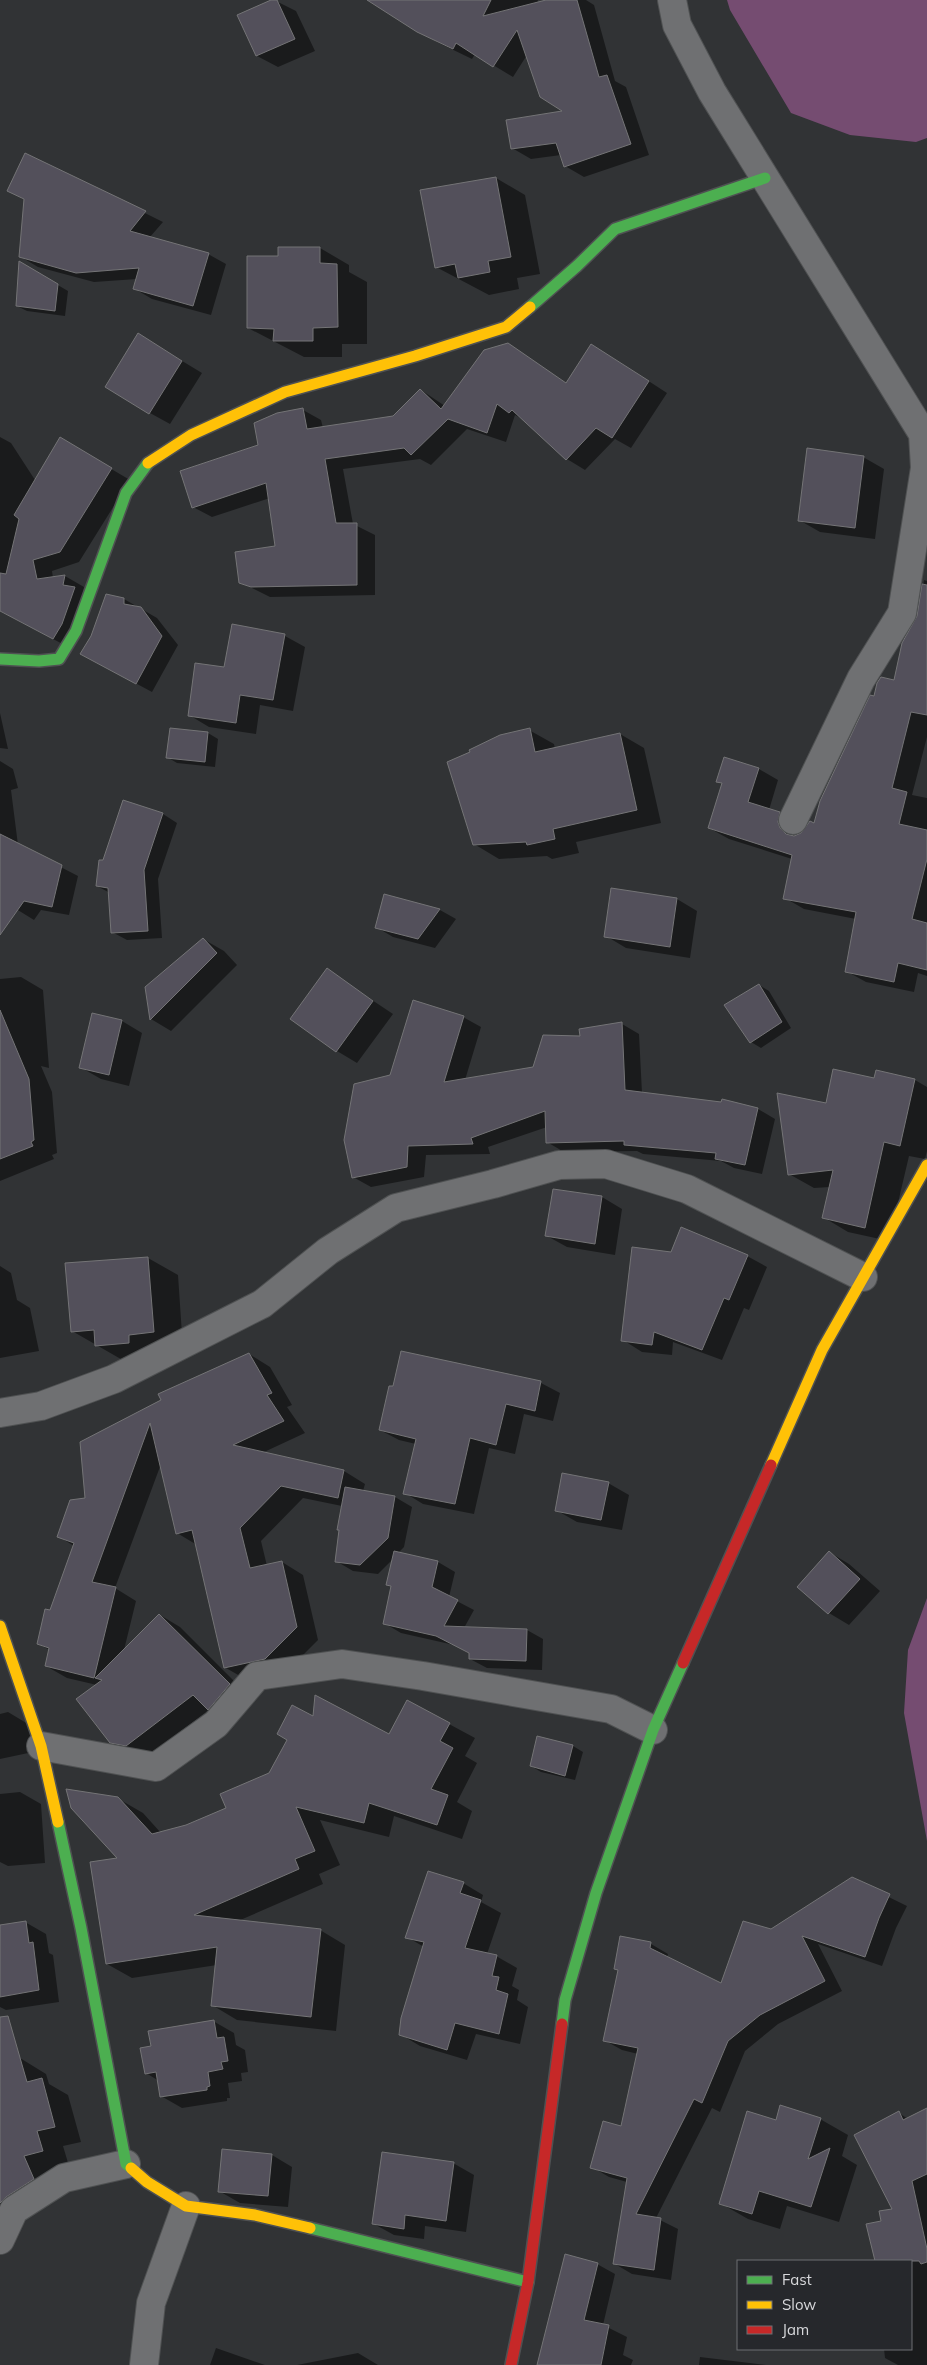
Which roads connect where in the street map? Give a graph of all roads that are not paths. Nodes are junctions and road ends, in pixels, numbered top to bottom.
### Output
1 (672, 0) edge
2 (765, 178) junction
3 (0, 660) edge
4 (793, 820) dead end
5 (927, 1165) edge
6 (863, 1277) junction
7 (0, 1413) edge
8 (0, 1622) edge
9 (653, 1730) junction
10 (41, 1746) junction
11 (126, 2164) junction
12 (186, 2206) junction
13 (0, 2240) edge
14 (528, 2282) junction
15 (144, 2365) edge
16 (511, 2365) edge

1 - 2 street
2 - 3 street
2 - 4 street
5 - 6 street
6 - 7 street
6 - 9 street
8 - 10 street
9 - 10 street
9 - 14 street
10 - 11 street
11 - 12 street
11 - 13 street
12 - 14 street
12 - 15 street
14 - 16 street

